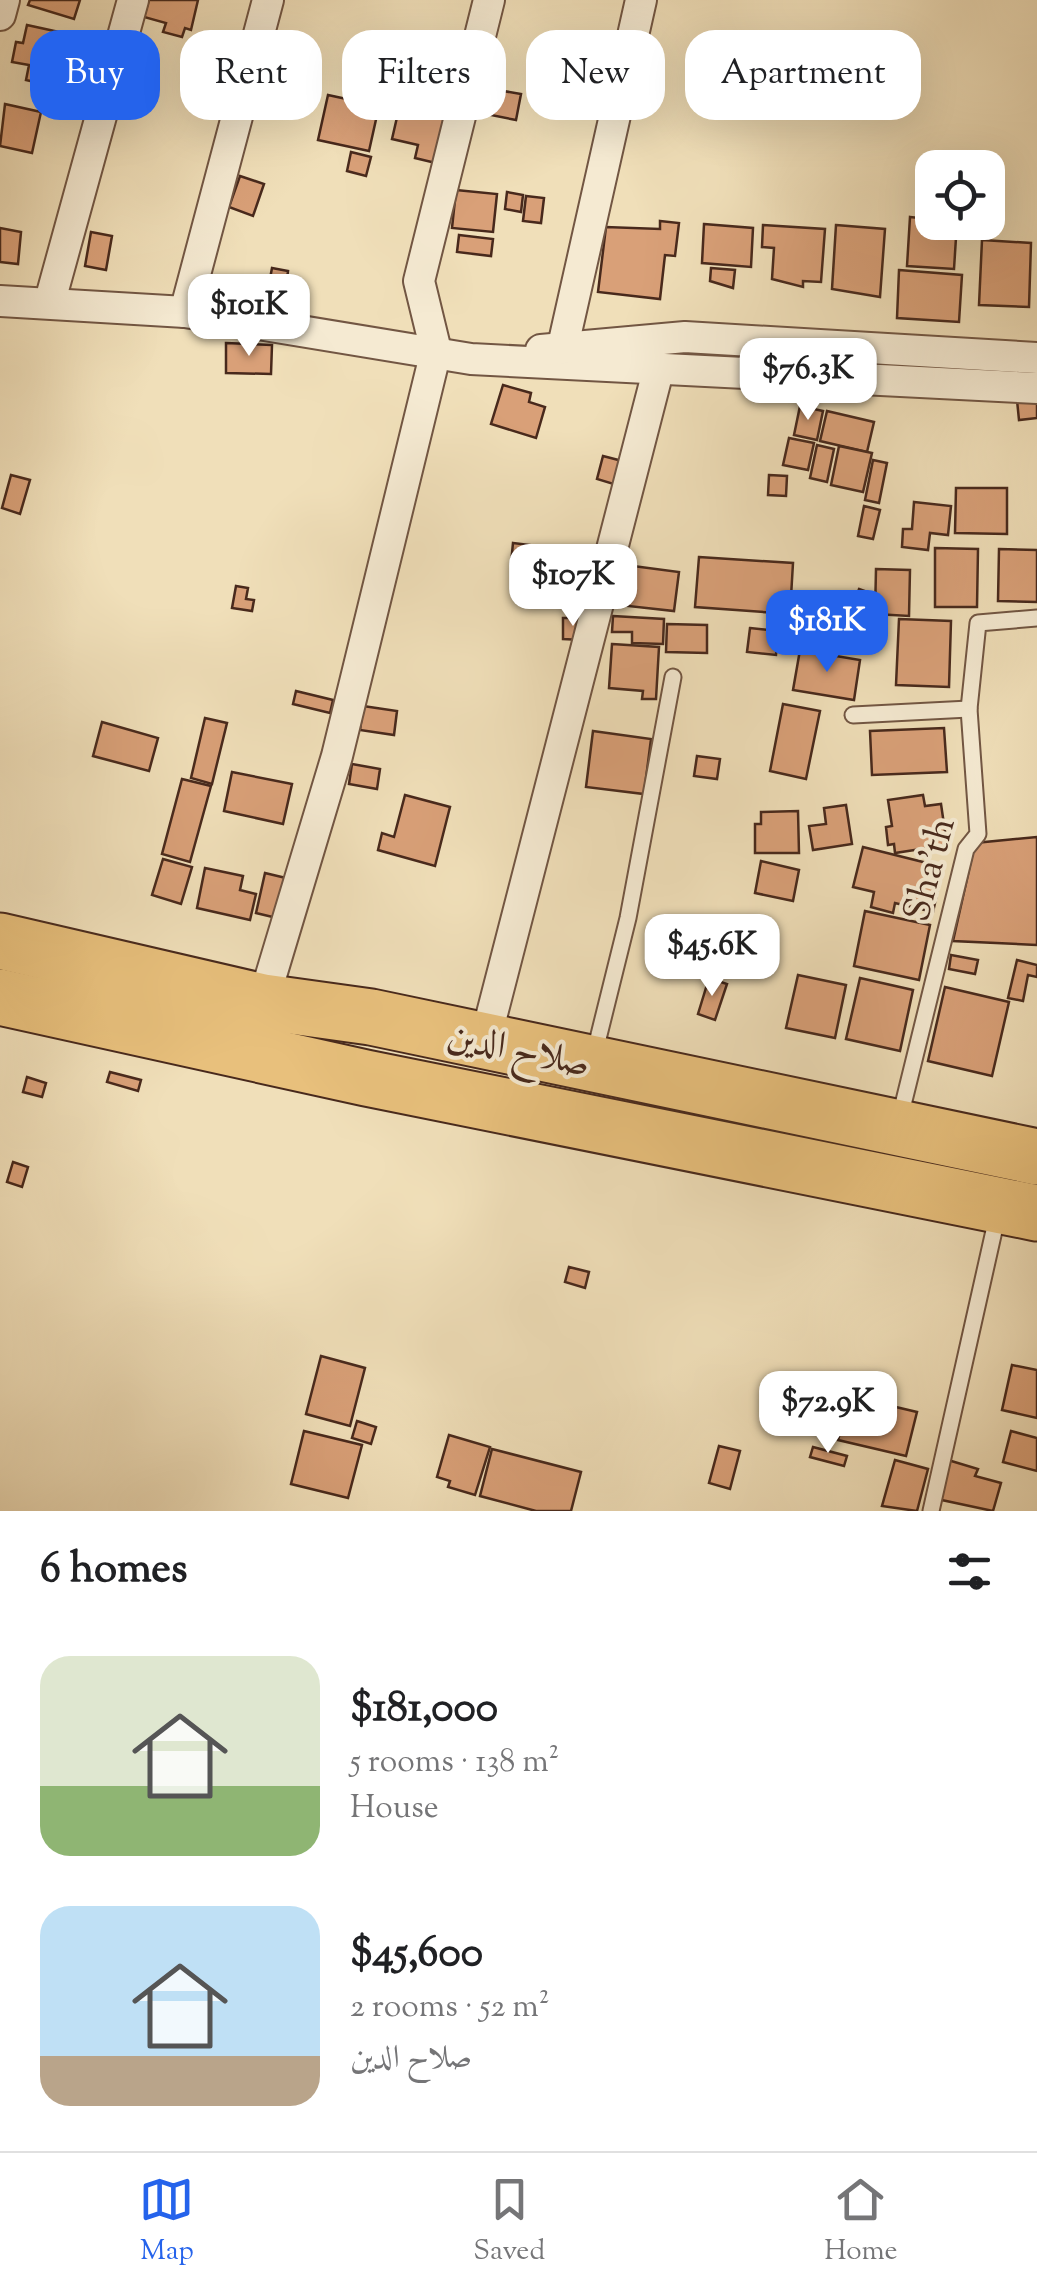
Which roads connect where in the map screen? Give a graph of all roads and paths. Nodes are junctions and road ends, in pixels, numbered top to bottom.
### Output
1 (4, 0) edge
2 (133, 0) edge
3 (268, 0) edge
4 (490, 0) edge
5 (641, 0) edge
6 (0, 15) edge
7 (0, 301) edge
8 (50, 301) junction
9 (186, 312) junction
10 (564, 346) junction
11 (436, 351) junction
12 (1037, 358) edge
13 (471, 360) junction
14 (658, 371) junction
15 (1037, 388) edge
16 (1037, 618) edge
17 (673, 677) dead end
18 (969, 710) junction
19 (853, 715) dead end
20 (0, 941) edge
21 (0, 997) edge
22 (263, 1002) junction
23 (370, 1017) junction
24 (486, 1041) junction
25 (592, 1064) junction
26 (347, 1072) junction
27 (898, 1127) junction
28 (1037, 1157) edge
29 (1018, 1209) edge
30 (930, 1511) edge

1 - 6 street
2 - 8 street
3 - 9 street
4 - 11 street
5 - 10 street
7 - 8 street
8 - 9 street
9 - 11 street
10 - 12 street
10 - 13 street
11 - 13 street
11 - 22 street
13 - 14 street
14 - 15 street
14 - 24 street
16 - 18 lane, Sha'th
17 - 25 lane
18 - 19 lane
18 - 27 lane, Sha'th
20 - 22 highway, صلاح الدين
21 - 26 highway, صلاح الدين
22 - 23 highway, صلاح الدين
23 - 24 highway, صلاح الدين
23 - 26 highway
24 - 25 highway, صلاح الدين
25 - 27 highway, صلاح الدين
26 - 29 highway, صلاح الدين
27 - 28 highway, صلاح الدين
29 - 30 lane

